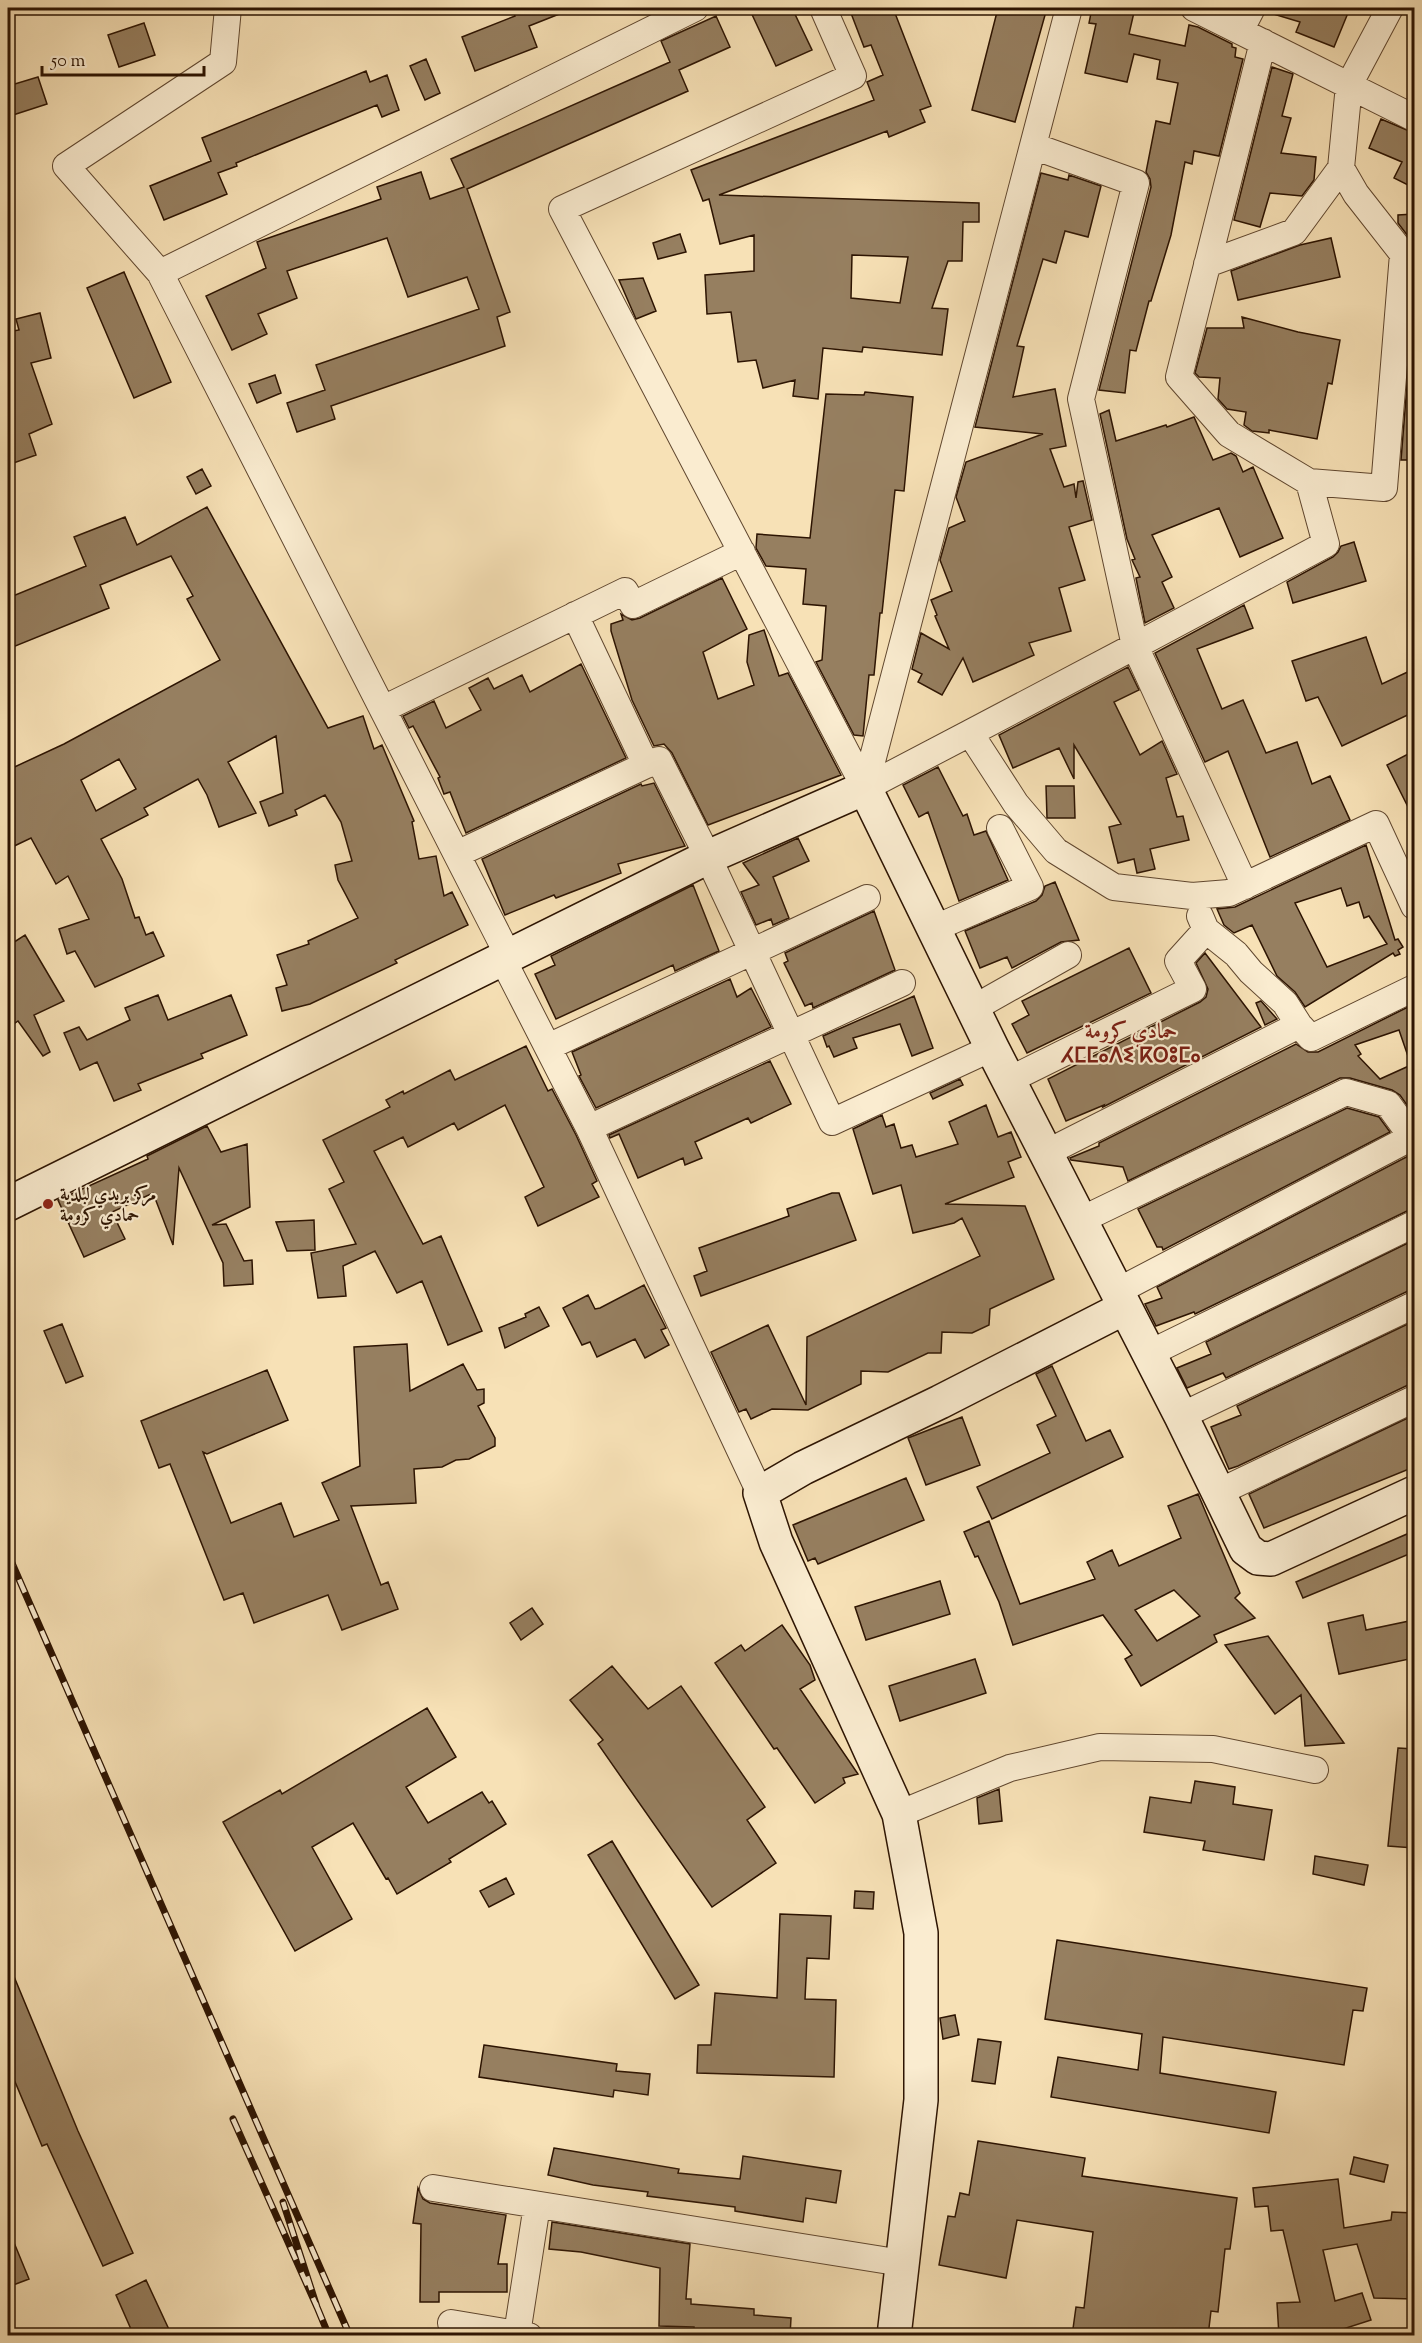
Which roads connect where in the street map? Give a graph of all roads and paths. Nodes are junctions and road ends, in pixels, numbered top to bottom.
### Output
1 (228, 8) edge
2 (695, 8) edge
3 (823, 8) edge
4 (1069, 8) edge
5 (1194, 8) edge
6 (1252, 8) edge
7 (1390, 8) edge
8 (1240, 31) junction
9 (1263, 42) junction
10 (1349, 85) junction
11 (1414, 118) edge
12 (1033, 146) junction
13 (1341, 168) junction
14 (1207, 264) junction
15 (160, 273) junction
16 (1309, 482) junction
17 (742, 552) junction
18 (575, 615) junction
19 (1135, 646) junction
20 (383, 709) junction
21 (970, 733) junction
22 (646, 765) junction
23 (865, 788) junction
24 (1000, 828) dead end
25 (457, 854) junction
26 (708, 857) junction
27 (1245, 886) junction
28 (1192, 896) junction
29 (867, 898) dead end
30 (1414, 906) edge
31 (934, 928) junction
32 (1206, 930) junction
33 (751, 952) junction
34 (1068, 955) dead end
35 (505, 956) junction
36 (902, 983) dead end
37 (1414, 988) edge
38 (974, 1008) junction
39 (1299, 1025) junction
40 (791, 1035) junction
41 (548, 1047) junction
42 (992, 1048) junction
43 (1009, 1080) junction
44 (590, 1128) junction
45 (1411, 1128) edge
46 (1046, 1153) junction
47 (8, 1204) edge
48 (1081, 1220) junction
49 (1414, 1224) edge
50 (1120, 1300) junction
51 (1414, 1305) edge
52 (1148, 1354) junction
53 (1414, 1399) edge
54 (1181, 1416) junction
55 (760, 1493) junction
56 (1217, 1493) junction
57 (1414, 1493) edge
58 (1315, 1770) dead end
59 (899, 1814) junction
60 (433, 2188) dead end
61 (537, 2205) junction
62 (902, 2264) junction
63 (451, 2324) dead end
64 (523, 2335) edge
65 (894, 2336) edge

1 - 15 street
2 - 15 street
3 - 17 street
4 - 12 street
5 - 8 street
6 - 8 street
7 - 10 street
8 - 9 street
9 - 10 street
9 - 14 street
10 - 11 street
10 - 13 street
12 - 19 street
12 - 23 street
13 - 14 street
13 - 16 street
14 - 16 street
15 - 20 street
16 - 19 street
17 - 18 street
17 - 23 street
18 - 20 street
18 - 22 street
19 - 21 street
19 - 27 street
20 - 25 street
21 - 23 street
21 - 28 street
22 - 25 street
22 - 26 street
23 - 26 street
23 - 31 street
24 - 31 street
25 - 35 street
26 - 33 street
26 - 35 street
27 - 28 street
27 - 30 street
28 - 32 street
29 - 33 street
31 - 38 street
32 - 39 street
32 - 43 street
33 - 40 street
33 - 41 street
34 - 38 street
35 - 41 street
35 - 47 street
36 - 40 street
37 - 39 street
38 - 42 street
39 - 46 street
40 - 42 street
40 - 44 street
41 - 44 street
42 - 43 street
43 - 46 street
44 - 55 street
45 - 48 street
45 - 50 street
46 - 48 street
48 - 50 street
49 - 52 street
50 - 52 street
50 - 55 street
51 - 54 street
52 - 54 street
53 - 56 street
54 - 56 street
55 - 59 street
56 - 57 street
58 - 59 street
59 - 62 street
60 - 61 street
61 - 62 street
61 - 64 street
62 - 65 street
63 - 64 street

